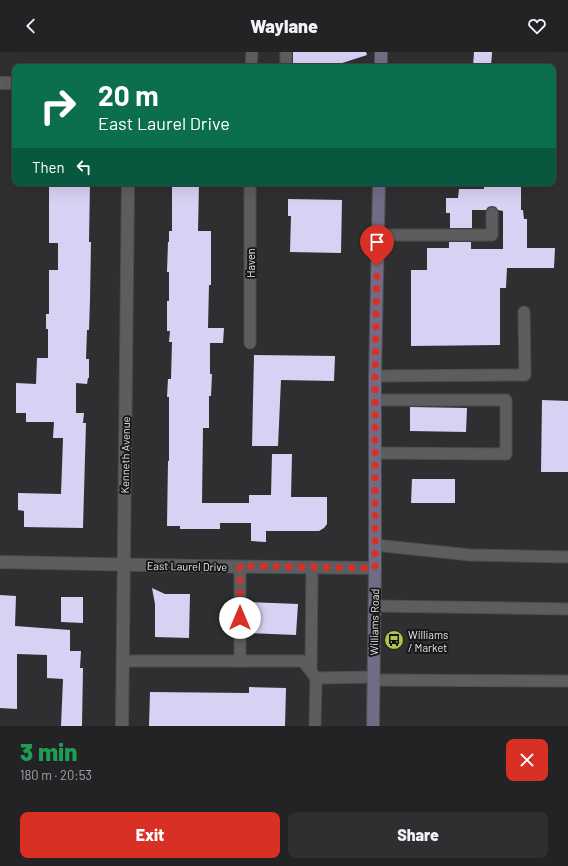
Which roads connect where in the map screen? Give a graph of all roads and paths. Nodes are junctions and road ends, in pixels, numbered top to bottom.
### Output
1 (252, 52) edge
2 (286, 52) edge
3 (381, 52) edge
4 (251, 64) edge
5 (286, 64) edge
6 (381, 64) edge
7 (0, 83) edge
8 (12, 83) edge
9 (128, 186) edge
10 (250, 186) edge
11 (379, 186) edge
12 (492, 213) dead end
13 (378, 235) junction
14 (524, 312) dead end
15 (250, 343) dead end
16 (375, 376) junction
17 (375, 400) junction
18 (375, 453) junction
19 (375, 545) junction
20 (568, 557) edge
21 (0, 562) edge
22 (124, 565) junction
23 (240, 566) junction
24 (312, 567) junction
25 (375, 568) junction
26 (374, 606) junction
27 (568, 609) edge
28 (123, 661) junction
29 (240, 661) junction
30 (313, 674) junction
31 (373, 679) junction
32 (568, 681) edge
33 (122, 726) edge
34 (315, 726) edge
35 (373, 726) edge

1 - 4 lane
2 - 5 lane
3 - 6 main road
7 - 8 street
9 - 22 street, Kenneth Avenue
10 - 15 lane, Haven
11 - 13 main road, Williams Road
12 - 13 lane
13 - 16 main road, Williams Road
14 - 16 lane
16 - 17 main road, Williams Road
17 - 18 main road, Williams Road
17 - 18 lane
18 - 19 main road, Williams Road
19 - 20 lane
19 - 25 main road, Williams Road
21 - 22 street, East Laurel Drive
22 - 23 street, East Laurel Drive
22 - 28 street, Kenneth Avenue
23 - 24 street, East Laurel Drive
23 - 29 lane
24 - 25 street, East Laurel Drive
24 - 30 lane
25 - 26 main road, Williams Road
26 - 27 lane
26 - 31 main road, Williams Road
28 - 29 lane
28 - 33 street, Kenneth Avenue
29 - 30 lane
30 - 31 lane
30 - 34 lane
31 - 32 lane
31 - 35 main road, Williams Road

